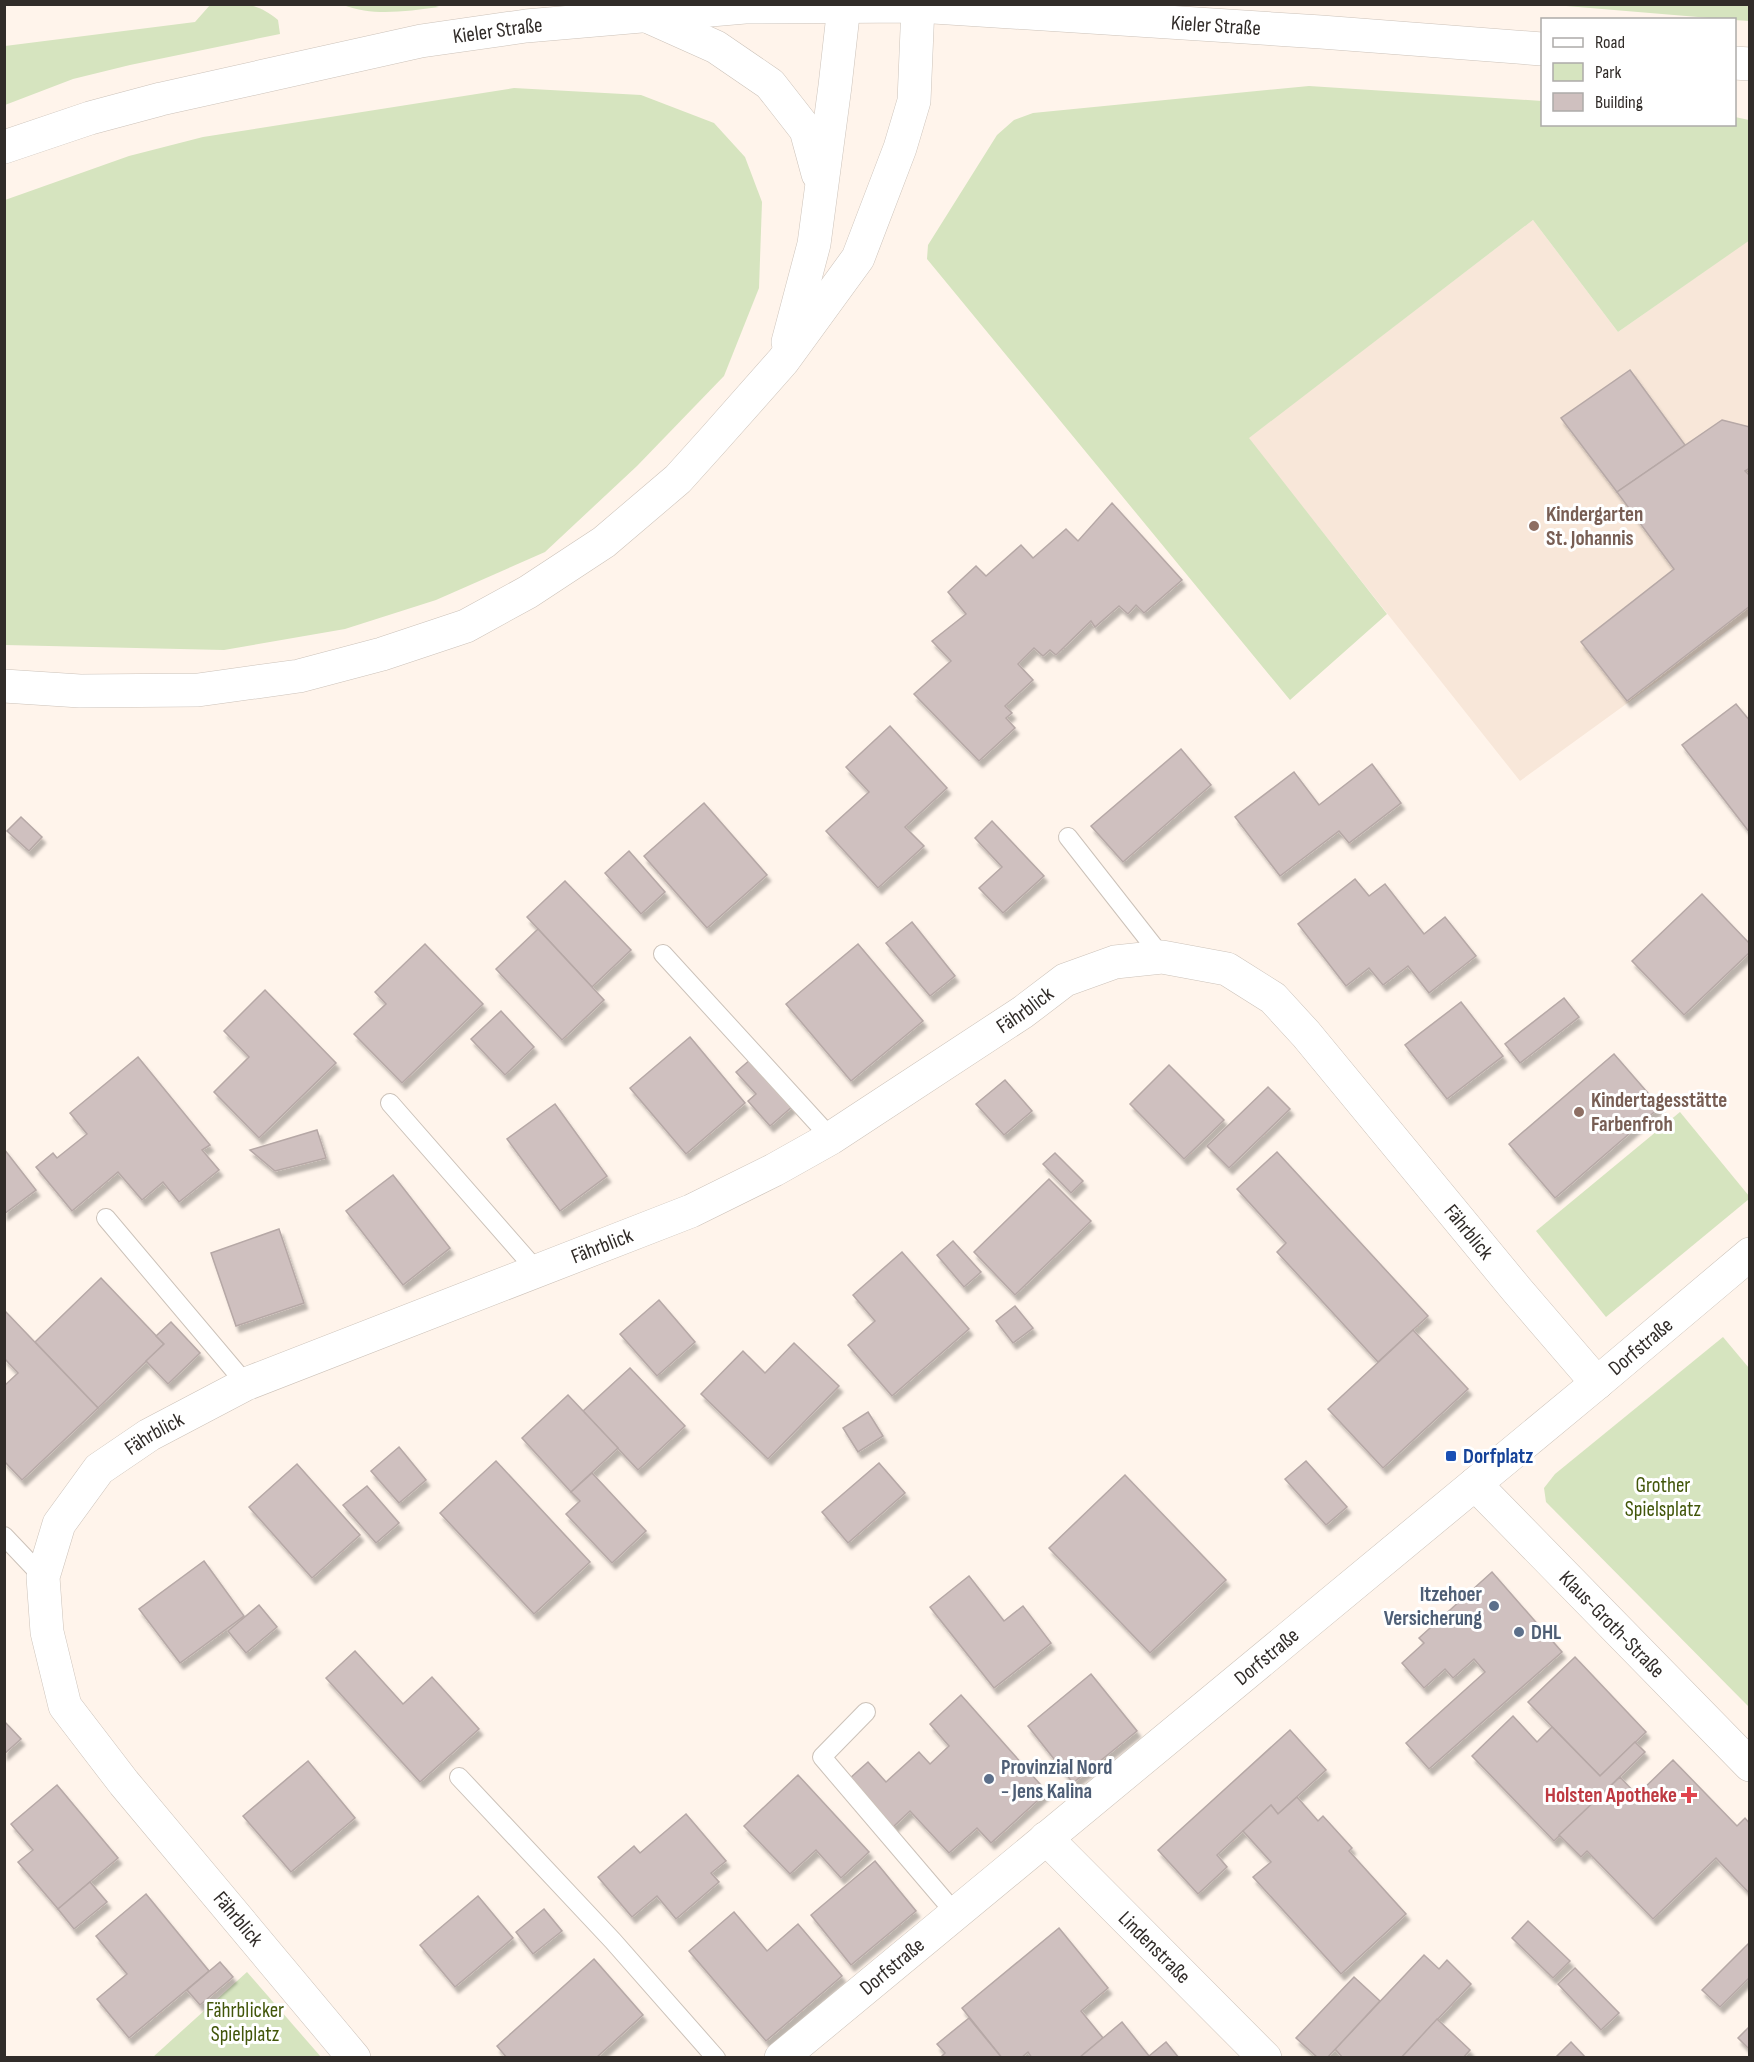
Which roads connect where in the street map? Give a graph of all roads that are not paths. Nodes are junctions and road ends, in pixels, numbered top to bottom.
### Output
1 (844, 6) edge
2 (918, 6) junction
3 (645, 15) junction
4 (1541, 49) edge
5 (4, 147) edge
6 (822, 189) junction
7 (783, 361) junction
8 (4, 686) edge
9 (1068, 837) dead end
10 (663, 954) dead end
11 (1162, 957) junction
12 (390, 1103) dead end
13 (831, 1138) junction
14 (106, 1218) dead end
15 (1749, 1254) edge
16 (537, 1271) junction
17 (1597, 1383) junction
18 (246, 1384) junction
19 (1475, 1484) junction
20 (4, 1536) edge
21 (43, 1577) junction
22 (866, 1712) dead end
23 (1749, 1765) edge
24 (459, 1777) dead end
25 (1046, 1838) junction
26 (956, 1913) junction
27 (354, 2058) edge
28 (716, 2058) edge
29 (781, 2058) edge
30 (1265, 2058) edge

1 - 2 street, Kieler Straße
1 - 3 street, Kieler Straße
1 - 6 street
2 - 4 street, Kieler Straße
2 - 7 street
3 - 5 street, Kieler Straße
3 - 6 street
6 - 7 street
7 - 8 street
9 - 11 lane
10 - 13 lane
11 - 13 street, Fährblick
11 - 17 street, Fährblick
12 - 16 lane
13 - 16 street, Fährblick
14 - 18 lane
15 - 17 street, Dorfstraße
16 - 18 street, Fährblick
17 - 19 street, Dorfstraße
18 - 21 street, Fährblick
19 - 23 street, Klaus-Groth-Straße
19 - 25 street, Dorfstraße
20 - 21 lane
21 - 27 street, Fährblick
22 - 26 lane
24 - 28 lane
25 - 26 street, Dorfstraße
25 - 30 street, Lindenstraße
26 - 29 street, Dorfstraße

